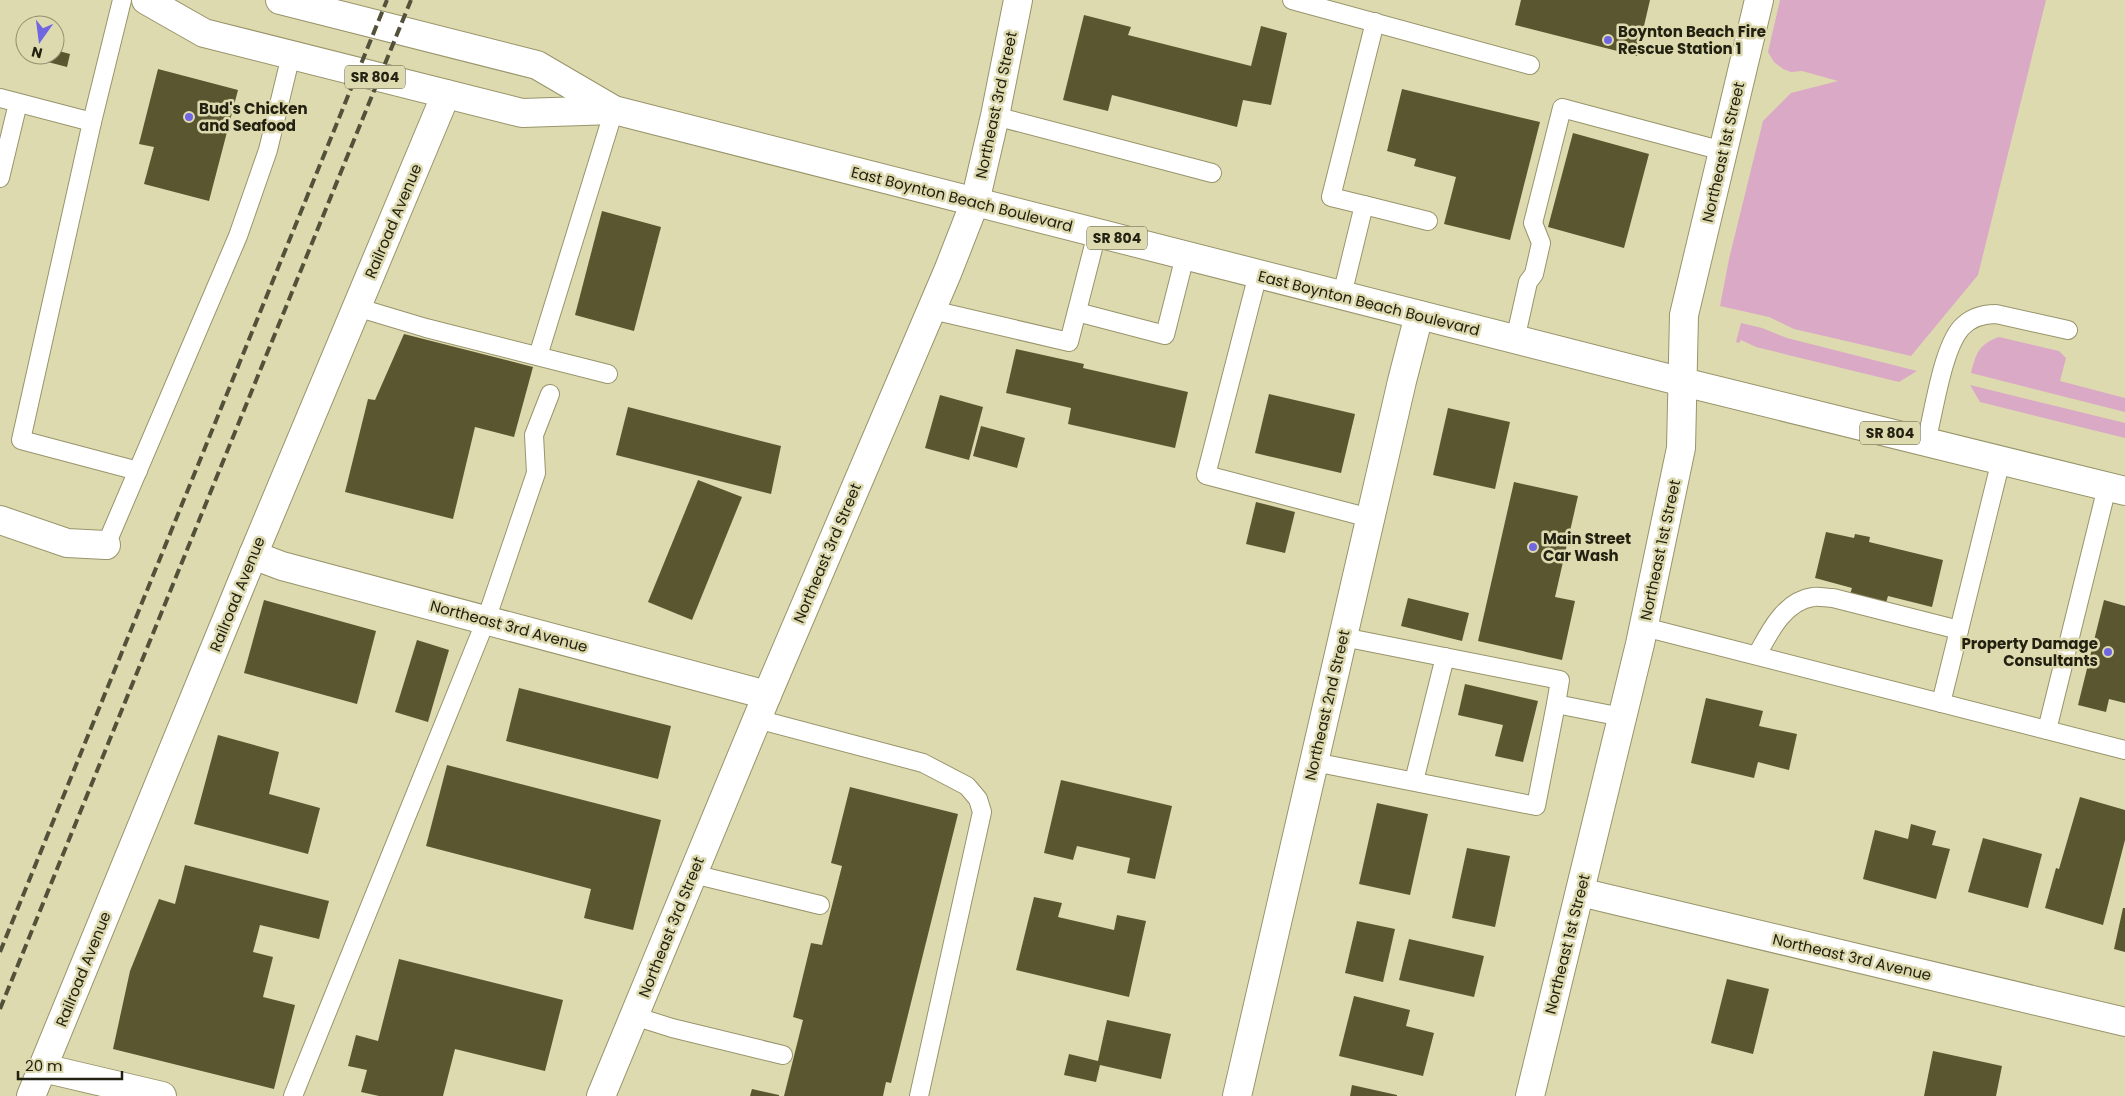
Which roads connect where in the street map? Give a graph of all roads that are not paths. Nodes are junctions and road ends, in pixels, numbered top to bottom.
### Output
1 (122, 0) edge
2 (146, 0) edge
3 (280, 0) edge
4 (1018, 0) edge
5 (1292, 0) edge
6 (1759, 0) edge
7 (1321, 4) edge
8 (337, 7) edge
9 (1375, 22) junction
10 (291, 55) junction
11 (1530, 65) dead end
12 (446, 94) junction
13 (0, 98) edge
14 (18, 103) junction
15 (614, 110) junction
16 (995, 116) junction
17 (92, 122) junction
18 (1723, 151) junction
19 (1212, 173) dead end
20 (0, 178) edge
21 (975, 202) junction
22 (1364, 205) junction
23 (1428, 221) dead end
24 (1097, 233) junction
25 (1186, 256) junction
26 (1258, 274) junction
27 (1342, 295) junction
28 (356, 307) junction
29 (932, 310) junction
30 (1077, 312) junction
31 (1419, 315) junction
32 (2068, 330) dead end
33 (1515, 340) junction
34 (538, 356) junction
35 (608, 374) dead end
36 (1683, 382) junction
37 (550, 394) dead end
38 (1926, 442) junction
39 (2001, 460) junction
40 (138, 471) junction
41 (2116, 489) edge
42 (1370, 518) junction
43 (0, 520) edge
44 (106, 545) joint
45 (253, 555) junction
46 (486, 620) junction
47 (1644, 627) junction
48 (1959, 630) junction
49 (1343, 637) junction
50 (1757, 655) junction
51 (1445, 657) junction
52 (1940, 703) junction
53 (1556, 704) junction
54 (762, 707) junction
55 (1622, 717) junction
56 (2047, 730) junction
57 (2125, 750) edge
58 (1314, 762) junction
59 (1414, 781) junction
60 (693, 874) junction
61 (1580, 892) junction
62 (820, 904) dead end
63 (634, 1016) junction
64 (2125, 1022) edge
65 (783, 1055) dead end
66 (42, 1068) junction
67 (31, 1096) edge
68 (162, 1096) edge
69 (293, 1096) edge
70 (601, 1096) edge
71 (919, 1096) edge
72 (1237, 1096) edge
73 (1530, 1096) edge

1 - 17 lane
2 - 10 street, East Boynton Beach Boulevard / SR 804
3 - 8 street, East Boynton Beach Boulevard / SR 804
4 - 16 street, Northeast 3rd Street
5 - 7 lane
6 - 18 street, Northeast 1st Street
7 - 9 lane
8 - 15 street, East Boynton Beach Boulevard / SR 804
9 - 11 lane
9 - 22 lane
10 - 12 street, East Boynton Beach Boulevard / SR 804
10 - 40 lane
12 - 15 street, East Boynton Beach Boulevard / SR 804
12 - 28 street, Railroad Avenue
13 - 14 lane
14 - 17 lane
14 - 20 lane
15 - 21 street, East Boynton Beach Boulevard / SR 804
15 - 34 lane
16 - 19 lane
16 - 21 street, Northeast 3rd Street
17 - 40 lane
18 - 33 lane
18 - 36 street, Northeast 1st Street
21 - 24 street, East Boynton Beach Boulevard / SR 804
21 - 29 street, Northeast 3rd Street
22 - 23 lane
22 - 27 lane
24 - 25 street, East Boynton Beach Boulevard / SR 804
24 - 30 lane
25 - 26 street, East Boynton Beach Boulevard / SR 804
25 - 30 lane
26 - 27 street, East Boynton Beach Boulevard / SR 804
26 - 42 lane
27 - 31 street, East Boynton Beach Boulevard / SR 804
28 - 34 lane
28 - 45 street, Railroad Avenue
29 - 30 lane
29 - 54 street, Northeast 3rd Street
31 - 33 street, East Boynton Beach Boulevard / SR 804
31 - 42 street, Northeast 2nd Street
32 - 38 lane
33 - 36 street, East Boynton Beach Boulevard / SR 804
34 - 35 lane
36 - 38 street, East Boynton Beach Boulevard / SR 804
36 - 47 street, Northeast 1st Street
37 - 46 lane
38 - 39 street, East Boynton Beach Boulevard / SR 804
39 - 41 street, East Boynton Beach Boulevard / SR 804
39 - 48 lane
40 - 44 lane
41 - 56 lane
42 - 49 street, Northeast 2nd Street
43 - 44 street
45 - 46 street, Northeast 3rd Avenue
45 - 66 street, Railroad Avenue
46 - 54 street, Northeast 3rd Avenue
46 - 69 lane
47 - 50 lane
47 - 55 street, Northeast 1st Street
48 - 50 lane
48 - 52 lane
49 - 51 lane
49 - 58 street, Northeast 2nd Street
50 - 52 lane
51 - 53 lane
51 - 59 lane
52 - 56 lane
53 - 55 lane
53 - 59 lane
54 - 60 street, Northeast 3rd Street
54 - 71 lane
55 - 61 street, Northeast 1st Street
56 - 57 lane
58 - 59 lane
58 - 72 street, Northeast 2nd Street
60 - 62 lane
60 - 63 street, Northeast 3rd Street
61 - 64 street, Northeast 3rd Avenue
61 - 73 street, Northeast 1st Street
63 - 65 lane
63 - 70 street, Northeast 3rd Street
66 - 67 street, Railroad Avenue
66 - 68 street

